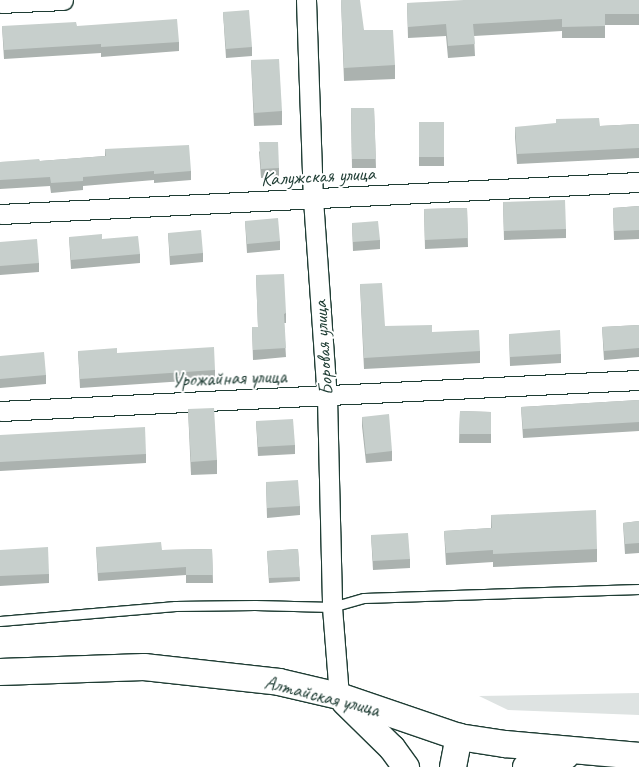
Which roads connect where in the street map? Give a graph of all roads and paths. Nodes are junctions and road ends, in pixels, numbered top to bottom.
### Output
1 (63, 0) edge
2 (306, 0) edge
3 (0, 3) edge
4 (639, 182) edge
5 (313, 198) junction
6 (0, 214) edge
7 (639, 380) edge
8 (327, 397) junction
9 (0, 411) edge
10 (639, 589) edge
11 (332, 607) junction
12 (0, 621) edge
13 (0, 672) edge
14 (339, 696) junction
15 (459, 736) junction
16 (580, 752) junction
17 (639, 756) edge
18 (406, 767) edge
19 (453, 767) edge
20 (526, 767) edge

1 - 3 street
2 - 5 street, Боровая улица
4 - 5 street, Калужская улица
5 - 6 street, Калужская улица
5 - 8 street, Боровая улица
7 - 8 street, Урожайная улица
8 - 9 street, Урожайная улица
8 - 11 street, Боровая улица
10 - 11 lane
11 - 12 lane
11 - 14 street, Боровая улица
13 - 14 main road, Алтайская улица
14 - 15 main road, Алтайская улица
14 - 18 main road
15 - 16 main road, Алтайская улица
15 - 19 main road
16 - 17 main road, Алтайская улица
16 - 20 main road

